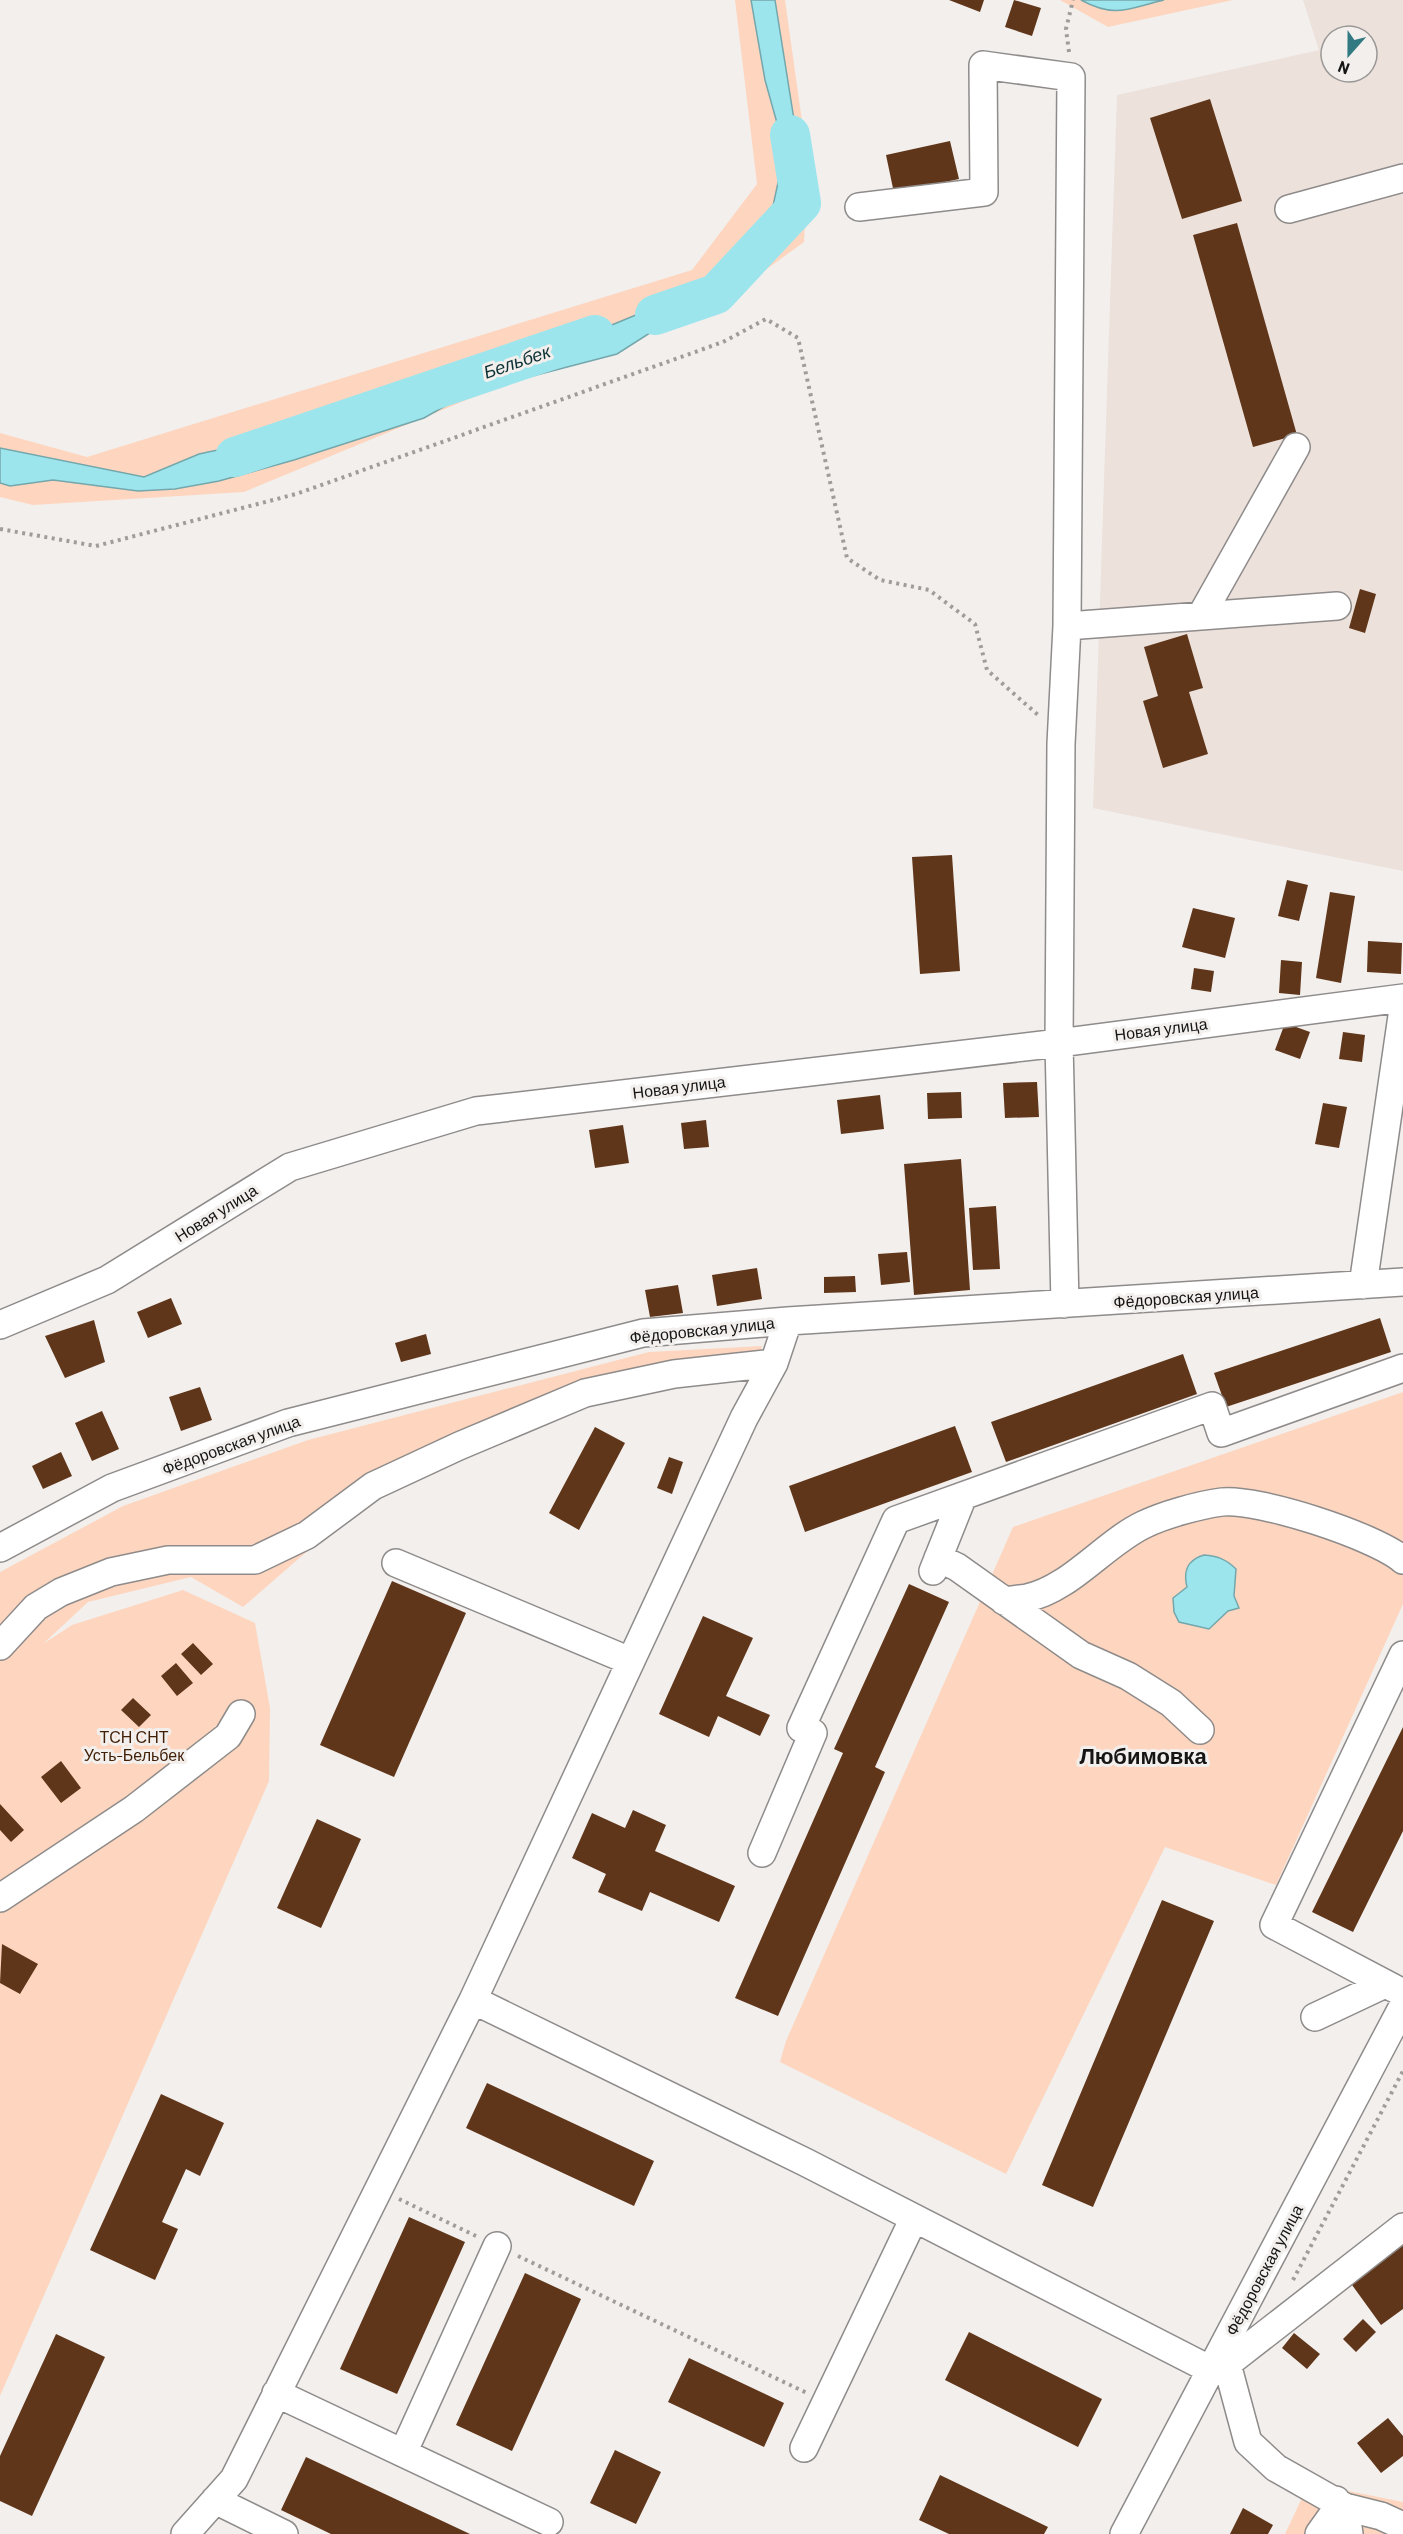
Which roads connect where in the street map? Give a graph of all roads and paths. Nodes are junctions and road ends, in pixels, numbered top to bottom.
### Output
1 (1073, 0) edge
2 (1071, 77) junction
3 (1403, 178) edge
4 (859, 207) dead end
5 (1289, 209) dead end
6 (1296, 447) dead end
7 (0, 529) edge
8 (1337, 606) dead end
9 (1201, 616) junction
10 (1066, 626) junction
11 (1061, 744) junction
12 (1403, 998) edge
13 (1403, 1008) edge
14 (1059, 1042) junction
15 (1403, 1282) edge
16 (1363, 1285) junction
17 (1065, 1304) junction
18 (788, 1321) junction
19 (0, 1325) edge
20 (774, 1363) junction
21 (1403, 1368) edge
22 (963, 1496) junction
23 (0, 1548) edge
24 (1403, 1560) edge
25 (396, 1563) dead end
26 (1004, 1601) junction
27 (0, 1646) edge
28 (1403, 1655) edge
29 (630, 1661) junction
30 (241, 1714) dead end
31 (1200, 1730) dead end
32 (762, 1853) dead end
33 (0, 1898) edge
34 (1394, 1988) edge
35 (473, 2000) junction
36 (1403, 2006) edge
37 (1315, 2017) dead end
38 (1403, 2071) edge
39 (378, 2189) junction
40 (915, 2218) junction
41 (1403, 2227) edge
42 (497, 2246) junction
43 (1289, 2288) dead end
44 (1219, 2367) junction
45 (276, 2393) junction
46 (826, 2402) junction
47 (804, 2448) dead end
48 (403, 2453) junction
49 (215, 2500) junction
50 (1341, 2504) junction
51 (549, 2522) dead end
52 (1403, 2526) edge
53 (184, 2534) edge
54 (284, 2534) edge
55 (1124, 2534) edge
56 (1319, 2534) edge
57 (1349, 2534) edge

1 - 2 path
2 - 4 street
2 - 10 street
3 - 5 street
6 - 9 street
7 - 11 path
8 - 9 street
9 - 10 street
10 - 11 street
11 - 14 street
12 - 14 street, Новая улица
13 - 16 street
14 - 17 street
14 - 19 street, Новая улица
15 - 16 street, Фёдоровская улица
16 - 17 street, Фёдоровская улица
17 - 18 street, Фёдоровская улица
18 - 20 street
18 - 23 street, Фёдоровская улица
20 - 27 street
20 - 29 street
21 - 22 street
22 - 26 street
22 - 32 street
24 - 26 street
25 - 29 street
26 - 31 street
28 - 34 street
29 - 35 street
30 - 33 street
34 - 37 street
35 - 39 street
35 - 40 street
36 - 44 street, Фёдоровская улица
38 - 43 path
39 - 42 path
39 - 45 street
40 - 44 street
40 - 46 street
41 - 44 street
42 - 46 path
42 - 48 street
44 - 50 street
44 - 55 street, Фёдоровская улица
45 - 48 street
45 - 49 street
46 - 47 street
48 - 51 street
49 - 53 street
49 - 54 street
50 - 52 street
50 - 56 street
50 - 57 street

